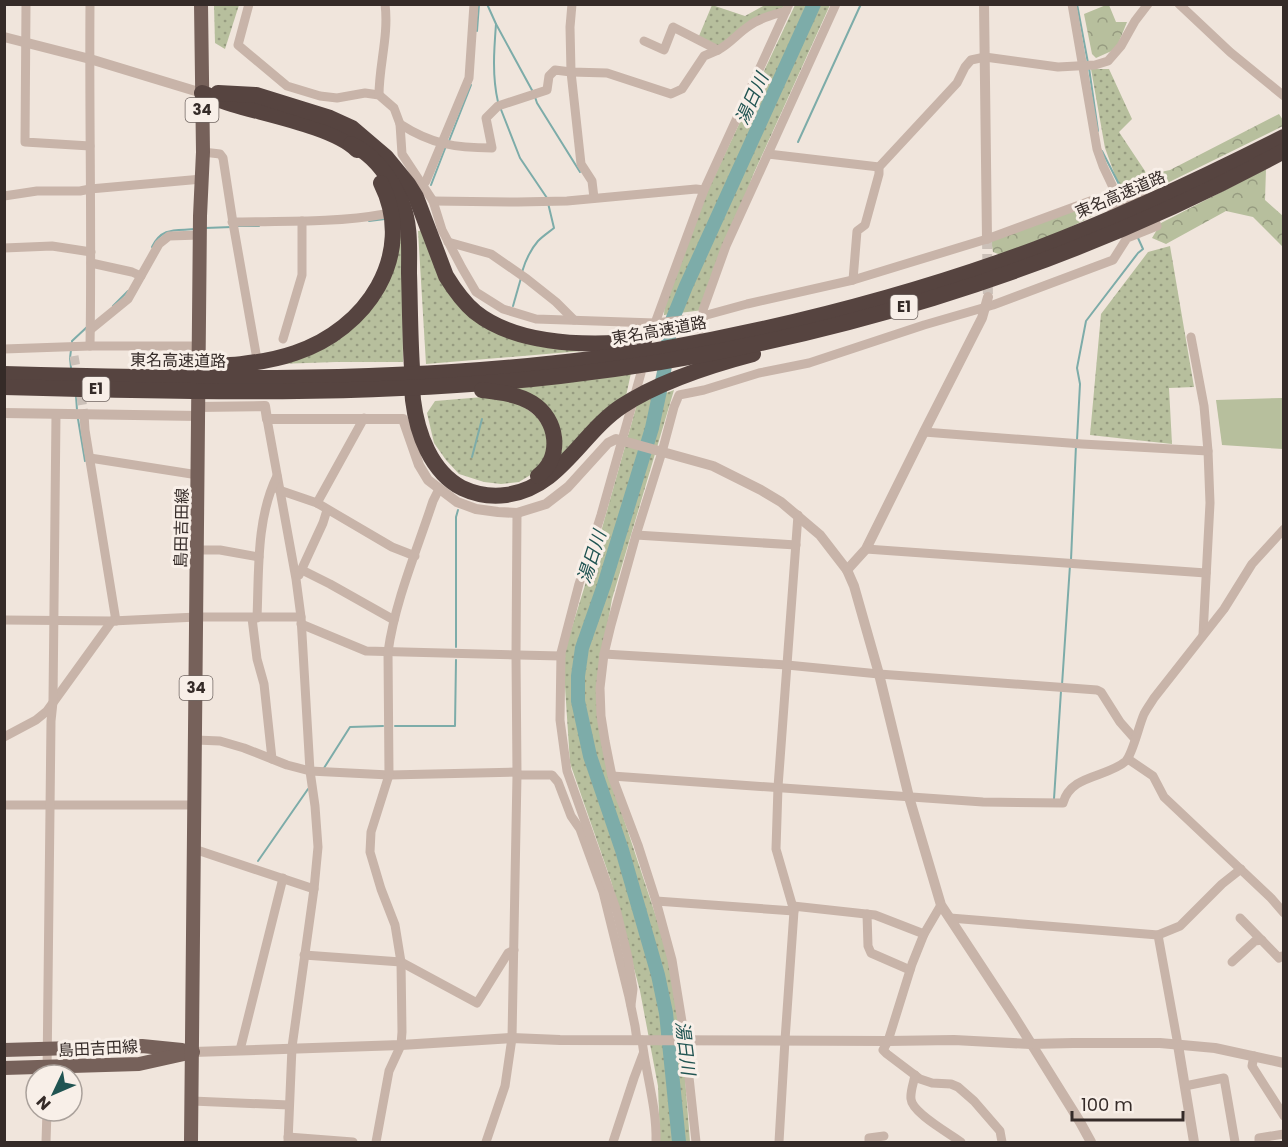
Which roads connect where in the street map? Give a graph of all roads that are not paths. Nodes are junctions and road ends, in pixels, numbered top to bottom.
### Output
1 (26, 4) edge
2 (90, 4) edge
3 (201, 4) edge
4 (249, 4) edge
5 (385, 4) edge
6 (474, 4) edge
7 (572, 4) edge
8 (836, 4) edge
9 (984, 4) edge
10 (1072, 4) edge
11 (1148, 4) edge
12 (1179, 4) edge
13 (787, 8) edge
14 (4, 37) edge
15 (644, 41) dead end
16 (26, 42) junction
17 (718, 50) junction
18 (985, 57) junction
19 (90, 59) junction
20 (1087, 65) junction
21 (571, 72) junction
22 (202, 93) junction
23 (379, 95) junction
24 (1284, 96) edge
25 (400, 123) junction
26 (1284, 137) edge
27 (351, 144) junction
28 (446, 144) junction
29 (90, 146) junction
30 (1284, 151) edge
31 (203, 152) junction
32 (768, 154) junction
33 (394, 167) junction
34 (879, 167) junction
35 (202, 179) junction
36 (423, 185) junction
37 (90, 189) junction
38 (704, 190) junction
39 (4, 196) edge
40 (594, 198) junction
41 (1171, 200) junction
42 (433, 201) junction
43 (385, 214) dead end
44 (1117, 216) junction
45 (302, 224) junction
46 (233, 225) junction
47 (200, 234) junction
48 (987, 239) junction
49 (448, 242) junction
50 (4, 248) edge
51 (91, 252) junction
52 (91, 263) junction
53 (138, 275) junction
54 (853, 280) junction
55 (986, 302) junction
56 (704, 316) junction
57 (574, 320) junction
58 (90, 330) junction
59 (1191, 337) dead end
60 (283, 339) dead end
61 (651, 344) junction
62 (90, 346) junction
63 (199, 346) junction
64 (692, 346) junction
65 (4, 349) edge
66 (4, 372) edge
67 (188, 379) junction
68 (265, 384) junction
69 (430, 384) junction
70 (394, 385) junction
71 (4, 387) edge
72 (679, 395) junction
73 (199, 411) junction
74 (4, 413) edge
75 (56, 414) junction
76 (80, 414) junction
77 (364, 418) junction
78 (267, 419) junction
79 (924, 432) junction
80 (621, 440) junction
81 (660, 451) junction
82 (1208, 451) junction
83 (90, 458) junction
84 (198, 475) junction
85 (277, 476) junction
86 (439, 489) junction
87 (279, 490) junction
88 (317, 504) junction
89 (327, 510) junction
90 (517, 513) junction
91 (798, 516) junction
92 (1284, 529) edge
93 (636, 535) junction
94 (796, 545) junction
95 (866, 549) junction
96 (198, 550) junction
97 (415, 556) junction
98 (259, 557) junction
99 (302, 570) junction
100 (847, 570) junction
101 (1206, 573) junction
102 (296, 579) junction
103 (197, 618) junction
104 (254, 618) junction
105 (4, 620) edge
106 (54, 620) junction
107 (301, 620) junction
108 (394, 620) junction
109 (110, 621) junction
110 (1203, 635) junction
111 (388, 652) junction
112 (604, 654) junction
113 (516, 655) junction
114 (561, 656) junction
115 (787, 665) junction
116 (879, 674) junction
117 (53, 702) junction
118 (4, 737) edge
119 (1135, 739) junction
120 (196, 740) junction
121 (272, 759) junction
122 (1128, 759) junction
123 (567, 771) junction
124 (517, 773) junction
125 (313, 774) junction
126 (389, 775) junction
127 (612, 776) junction
128 (555, 778) junction
129 (778, 787) junction
130 (909, 797) junction
131 (50, 804) junction
132 (4, 805) edge
133 (195, 805) junction
134 (194, 849) junction
135 (1241, 869) junction
136 (283, 878) junction
137 (314, 889) junction
138 (656, 901) junction
139 (941, 905) junction
140 (793, 908) junction
141 (1283, 911) edge
142 (867, 914) junction
143 (950, 918) junction
144 (1240, 918) dead end
145 (924, 934) junction
146 (1158, 935) junction
147 (1262, 940) junction
148 (514, 950) junction
149 (304, 955) junction
150 (1283, 956) edge
151 (401, 962) junction
152 (1232, 962) dead end
153 (910, 970) junction
154 (631, 1005) junction
155 (512, 1038) junction
156 (641, 1040) junction
157 (685, 1040) junction
158 (785, 1040) junction
159 (888, 1041) junction
160 (1030, 1044) junction
161 (401, 1045) junction
162 (1178, 1045) junction
163 (292, 1047) junction
164 (48, 1049) junction
165 (4, 1050) edge
166 (240, 1050) junction
167 (193, 1052) junction
168 (644, 1054) junction
169 (1254, 1056) junction
170 (47, 1063) edge
171 (1284, 1063) edge
172 (4, 1068) edge
173 (84, 1068) edge
174 (24, 1069) edge
175 (915, 1075) junction
176 (1185, 1086) junction
177 (192, 1101) junction
178 (289, 1105) junction
179 (1284, 1116) edge
180 (46, 1123) edge
181 (1284, 1134) edge
182 (884, 1136) dead end
183 (288, 1140) edge
184 (46, 1143) edge
185 (192, 1143) edge
186 (353, 1143) edge
187 (376, 1143) edge
188 (486, 1143) edge
189 (613, 1143) edge
190 (656, 1143) edge
191 (696, 1143) edge
192 (779, 1143) edge
193 (869, 1143) edge
194 (961, 1143) edge
195 (1002, 1143) edge
196 (1091, 1143) edge
197 (1194, 1143) edge
198 (1235, 1143) edge
199 (1259, 1143) edge

1 - 16 street
2 - 19 street
3 - 22 main road, 島田吉田線 / 34
4 - 23 street
5 - 23 street
6 - 28 street
7 - 21 street
8 - 32 street
9 - 18 street
10 - 20 street
11 - 20 street
12 - 24 street
13 - 17 street
13 - 38 street
14 - 16 street
15 - 17 street
16 - 19 street
16 - 29 street
17 - 21 street
18 - 20 street
18 - 34 street
18 - 48 street
19 - 22 street
19 - 29 street
20 - 44 street
21 - 28 street
21 - 40 street
22 - 27 highway
22 - 31 main road, 島田吉田線 / 34
22 - 33 highway
23 - 25 street
25 - 28 street
25 - 36 street
26 - 41 highway, 東名高速道路 / E1
27 - 64 highway
27 - 68 highway
28 - 36 street
29 - 37 street
30 - 41 highway, 東名高速道路 / E1
31 - 35 main road, 島田吉田線 / 34
31 - 46 street
32 - 34 street
32 - 56 street
33 - 61 highway
33 - 69 highway
34 - 54 street
35 - 37 street
35 - 47 main road, 島田吉田線 / 34
36 - 42 street
37 - 39 street
37 - 51 street
38 - 40 street
38 - 61 street
40 - 42 street
41 - 44 highway, 東名高速道路 / E1
42 - 49 street
43 - 45 street
44 - 48 street
44 - 55 street
44 - 64 highway, 東名高速道路 / E1
44 - 64 highway, 東名高速道路 / E1
45 - 46 street
45 - 60 street
46 - 68 street
47 - 53 street
47 - 63 main road, 島田吉田線 / 34
48 - 54 street
49 - 57 street
49 - 57 street
50 - 51 street
51 - 52 street
52 - 53 street
52 - 58 street
53 - 58 street
54 - 56 street
55 - 72 street
55 - 79 street
56 - 64 street
57 - 61 street
58 - 62 street
59 - 82 street
61 - 64 highway
61 - 64 highway, 東名高速道路 / E1
61 - 69 highway, 東名高速道路 / E1
61 - 80 street
62 - 63 street
62 - 65 street
63 - 73 main road, 島田吉田線 / 34
64 - 72 street
66 - 67 highway, 東名高速道路 / E1
67 - 68 highway, 東名高速道路 / E1
67 - 68 highway
67 - 71 highway, 東名高速道路 / E1
68 - 70 highway, 東名高速道路 / E1
68 - 70 highway, 東名高速道路 / E1
68 - 73 street
68 - 78 street
69 - 70 highway, 東名高速道路 / E1
72 - 81 street
73 - 76 street
73 - 84 main road, 島田吉田線 / 34
74 - 75 street
75 - 76 street
75 - 106 street
76 - 83 street
77 - 78 street
77 - 86 street
77 - 88 street
78 - 85 street
79 - 82 street
79 - 95 street
80 - 81 street
80 - 90 street
80 - 114 street
81 - 91 street
81 - 93 street
82 - 101 street
83 - 84 street
83 - 109 street
84 - 96 main road, 島田吉田線 / 34
85 - 87 street
85 - 98 street
86 - 90 street
86 - 97 street
87 - 88 street
87 - 102 street
88 - 89 street
89 - 97 street
89 - 99 street
90 - 113 street
91 - 94 street
91 - 100 street
92 - 110 street
93 - 94 street
93 - 112 street
94 - 115 street
95 - 100 street
95 - 101 street
96 - 98 street
96 - 103 main road, 島田吉田線 / 34
97 - 108 street
98 - 104 street
99 - 102 street
99 - 108 street
100 - 116 street
101 - 110 street
102 - 107 street
103 - 104 street
103 - 109 street
103 - 120 main road, 島田吉田線 / 34
104 - 107 street
104 - 121 street
105 - 106 street
106 - 109 street
106 - 117 street
107 - 111 street
107 - 125 street
108 - 111 street
109 - 117 street
110 - 119 street
111 - 113 street
111 - 126 street
112 - 115 street
112 - 127 street
113 - 114 street
113 - 124 street
114 - 123 street
115 - 116 street
115 - 129 street
116 - 119 street
116 - 130 street
117 - 118 street
117 - 131 street
119 - 122 street
120 - 121 street
120 - 133 main road, 島田吉田線 / 34
121 - 125 street
122 - 130 street
122 - 135 street
123 - 128 street
123 - 154 street
124 - 126 street
124 - 128 street
124 - 148 street
125 - 126 street
125 - 137 street
126 - 151 street
127 - 129 street
127 - 138 street
128 - 154 street
129 - 130 street
129 - 140 street
130 - 139 street
131 - 132 street
131 - 133 street
131 - 164 street
133 - 134 main road, 島田吉田線 / 34
134 - 136 street
134 - 167 main road, 島田吉田線 / 34
135 - 141 street
135 - 146 street
136 - 137 street
136 - 166 street
137 - 149 street
138 - 140 street
138 - 157 street
139 - 143 street
139 - 145 street
140 - 142 street
140 - 158 street
142 - 145 street
142 - 153 street
143 - 146 street
143 - 160 street
144 - 147 street
145 - 153 street
146 - 162 street
147 - 150 street
147 - 152 street
148 - 151 street
148 - 155 street
149 - 151 street
149 - 163 street
151 - 161 street
153 - 159 street
154 - 156 street
155 - 156 street
155 - 161 street
155 - 188 street
156 - 157 street
156 - 168 street
157 - 158 street
157 - 191 street
158 - 159 street
158 - 192 street
159 - 160 street
159 - 175 street
160 - 162 street
160 - 196 street
161 - 163 street
161 - 187 street
162 - 169 street
162 - 176 street
163 - 166 street
163 - 178 street
164 - 165 main road, 島田吉田線
164 - 167 main road, 島田吉田線
164 - 170 street
166 - 167 street
167 - 173 main road, 島田吉田線
167 - 177 main road, 島田吉田線 / 34
168 - 189 street
168 - 190 street
169 - 171 street
169 - 179 street
172 - 174 main road, 島田吉田線
175 - 194 street
175 - 195 street
176 - 197 street
176 - 198 street
177 - 178 street
177 - 185 main road, 島田吉田線 / 34
178 - 183 street
180 - 184 street
181 - 199 street
182 - 193 street
183 - 186 street

